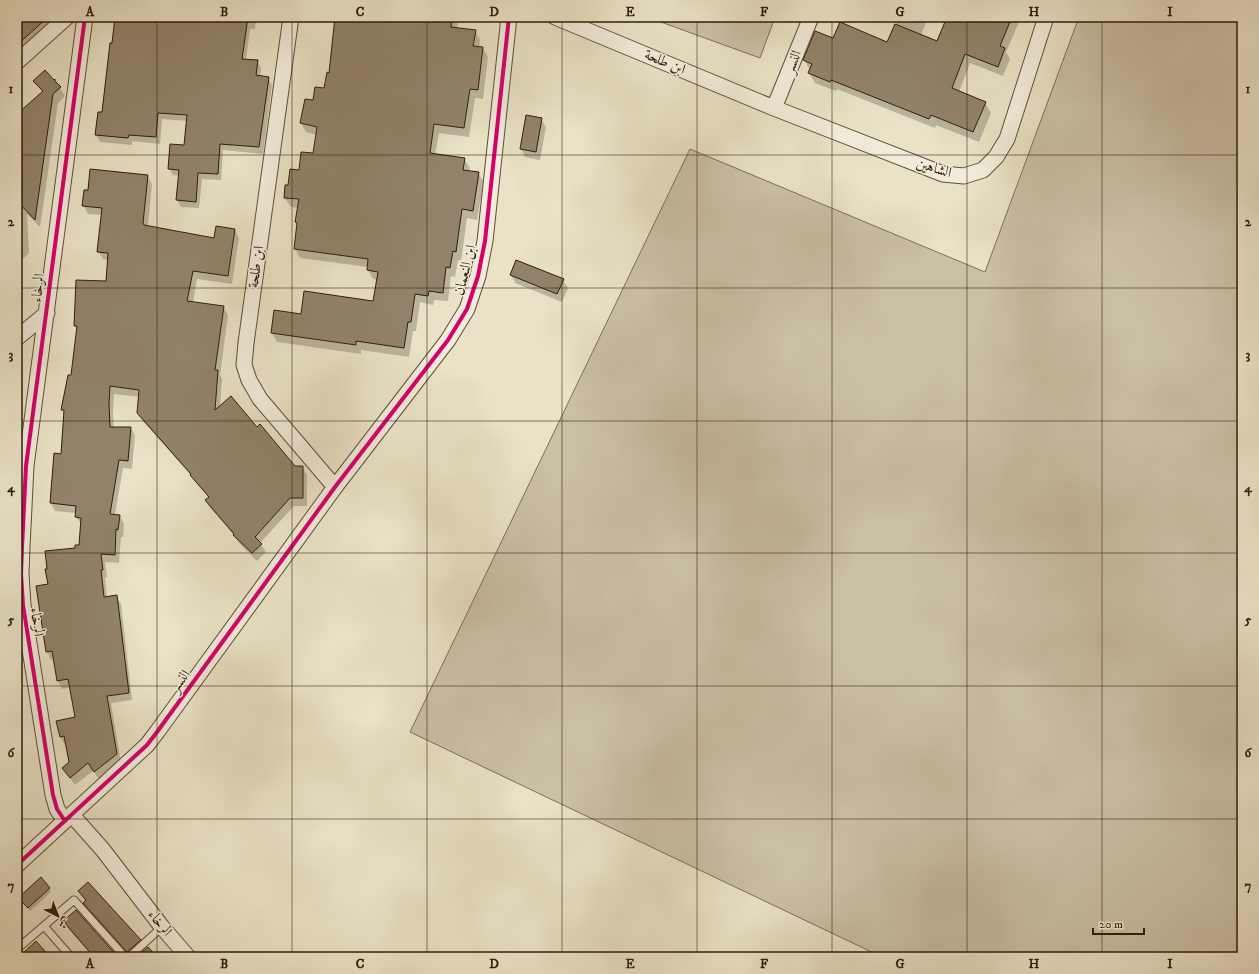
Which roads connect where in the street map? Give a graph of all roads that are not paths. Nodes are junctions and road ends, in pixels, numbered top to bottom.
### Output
1 (67, 17) edge
2 (85, 17) edge
3 (291, 17) edge
4 (509, 17) edge
5 (555, 17) edge
6 (811, 17) edge
7 (1046, 17) edge
8 (17, 62) edge
9 (774, 108) junction
10 (47, 312) junction
11 (17, 338) edge
12 (22, 470) edge
13 (335, 487) junction
14 (68, 818) junction
15 (17, 865) edge
16 (44, 926) junction
17 (162, 927) junction
18 (17, 950) edge
19 (71, 957) edge
20 (125, 957) edge
21 (129, 957) edge
22 (188, 957) edge

1 - 8 street
2 - 10 street, الرخاء
3 - 13 street, ابن طلحة
4 - 13 street, ابن النعمان
5 - 9 street, ابن طلحة
6 - 9 street, النسر
7 - 9 street, الشاهين
10 - 11 street
10 - 12 street, الرخاء
12 - 14 street, الرخاء
13 - 14 street, النسر
14 - 15 street, النسر
14 - 17 street, الرخاء
16 - 18 lane
16 - 19 lane
16 - 20 lane
17 - 21 lane
17 - 22 street, الرخاء

